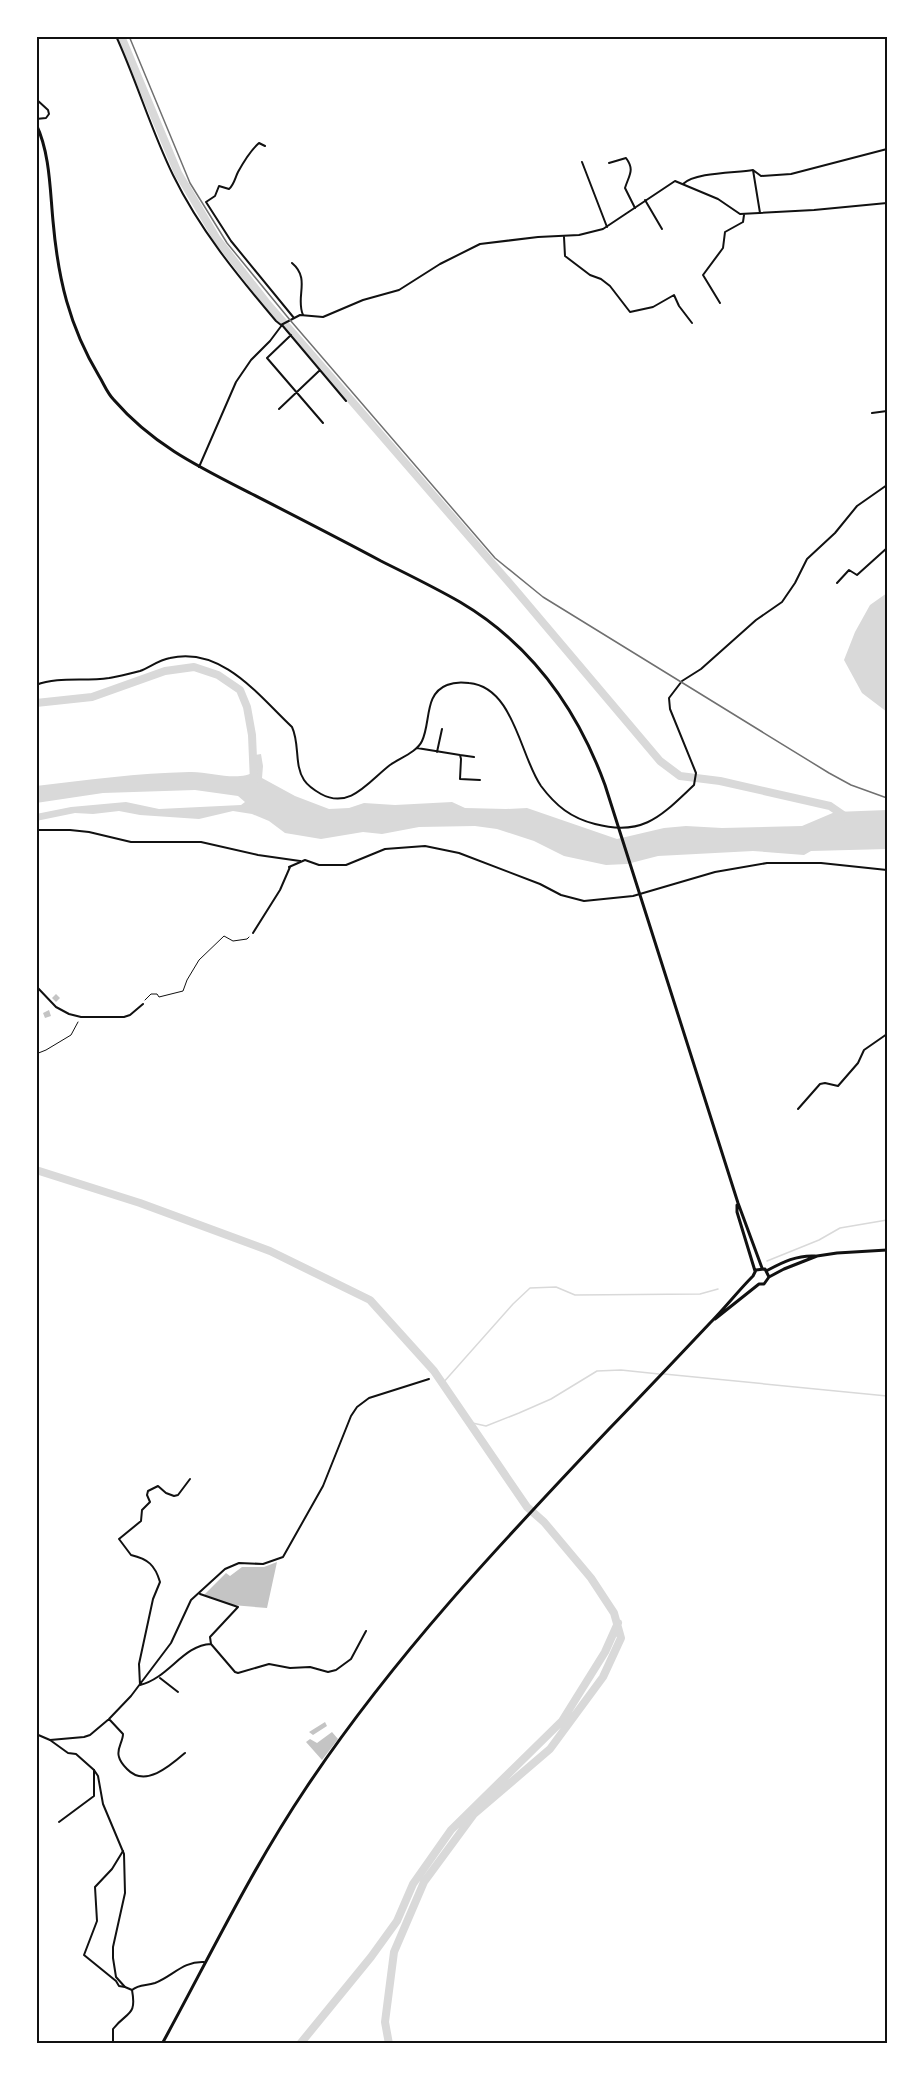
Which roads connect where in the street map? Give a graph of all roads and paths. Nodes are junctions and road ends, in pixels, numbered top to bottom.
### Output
1 (116, 36) edge
2 (36, 99) edge
3 (36, 119) edge
4 (36, 124) edge
5 (265, 146) dead end
6 (887, 149) edge
7 (582, 162) dead end
8 (609, 163) dead end
9 (753, 170) junction
10 (683, 184) junction
11 (645, 200) junction
12 (887, 203) edge
13 (635, 208) junction
14 (760, 213) junction
15 (744, 215) junction
16 (607, 227) junction
17 (662, 229) dead end
18 (564, 237) junction
19 (292, 263) dead end
20 (720, 303) dead end
21 (303, 315) junction
22 (294, 318) junction
23 (692, 323) dead end
24 (283, 325) junction
25 (291, 335) junction
26 (320, 370) junction
27 (297, 393) junction
28 (346, 401) dead end
29 (279, 409) dead end
30 (887, 411) edge
31 (872, 413) dead end
32 (323, 423) dead end
33 (199, 467) junction
34 (887, 485) edge
35 (887, 548) edge
36 (837, 583) dead end
37 (36, 685) edge
38 (442, 729) dead end
39 (417, 748) junction
40 (437, 752) junction
41 (460, 755) junction
42 (474, 757) dead end
43 (480, 780) dead end
44 (620, 829) junction
45 (36, 830) edge
46 (289, 867) junction
47 (887, 870) edge
48 (641, 895) junction
49 (254, 933) joint
50 (36, 986) edge
51 (143, 1004) joint
52 (80, 1017) dead end
53 (887, 1034) edge
54 (36, 1054) edge
55 (798, 1109) dead end
56 (738, 1203) junction
57 (887, 1250) edge
58 (817, 1256) junction
59 (762, 1268) junction
60 (767, 1270) junction
61 (755, 1271) junction
62 (753, 1276) junction
63 (770, 1277) junction
64 (759, 1284) junction
65 (712, 1321) junction
66 (429, 1379) dead end
67 (190, 1479) dead end
68 (198, 1594) junction
69 (366, 1631) dead end
70 (211, 1644) junction
71 (160, 1678) junction
72 (140, 1685) junction
73 (178, 1692) dead end
74 (109, 1719) junction
75 (36, 1734) edge
76 (50, 1740) junction
77 (185, 1753) dead end
78 (94, 1770) junction
79 (59, 1822) dead end
80 (123, 1851) junction
81 (204, 1962) junction
82 (125, 1987) junction
83 (132, 1990) junction
84 (113, 2044) edge
85 (162, 2044) edge

1 - 24 street
2 - 3 street
4 - 33 main road
5 - 22 street
6 - 9 street
7 - 16 street
8 - 13 street
9 - 10 street
9 - 14 street
10 - 11 street
10 - 15 street
11 - 13 street
11 - 17 street
12 - 14 street
13 - 16 street
14 - 15 street
15 - 20 street
16 - 18 street
18 - 21 street
18 - 23 street
19 - 21 street
21 - 22 street
22 - 24 street
24 - 25 street
24 - 33 street
25 - 26 street
25 - 27 street
26 - 27 street
26 - 28 street
27 - 29 street
27 - 32 street
30 - 31 street
33 - 44 main road
34 - 44 street
35 - 36 street
37 - 39 street
38 - 40 street
39 - 40 street
39 - 44 street
40 - 41 street
41 - 42 street
41 - 43 street
44 - 48 main road
45 - 46 street
46 - 48 street
46 - 49 street
47 - 48 street
48 - 56 main road
49 - 51 path
50 - 51 street
52 - 54 path
53 - 55 street
56 - 59 main road
56 - 61 main road
57 - 58 main road
58 - 60 main road
58 - 63 main road
59 - 60 main road
59 - 61 main road
60 - 63 main road
61 - 62 main road
62 - 64 main road
62 - 65 main road
63 - 64 main road
64 - 65 main road
65 - 81 main road
66 - 68 street
67 - 72 street
68 - 70 street
68 - 72 street
69 - 70 street
70 - 71 street
71 - 72 street
71 - 73 street
72 - 74 street
74 - 76 street
74 - 77 street
75 - 76 street
76 - 78 street
78 - 79 street
78 - 80 street
80 - 82 street
80 - 82 street
81 - 83 street
81 - 85 main road
82 - 83 street
83 - 84 street

